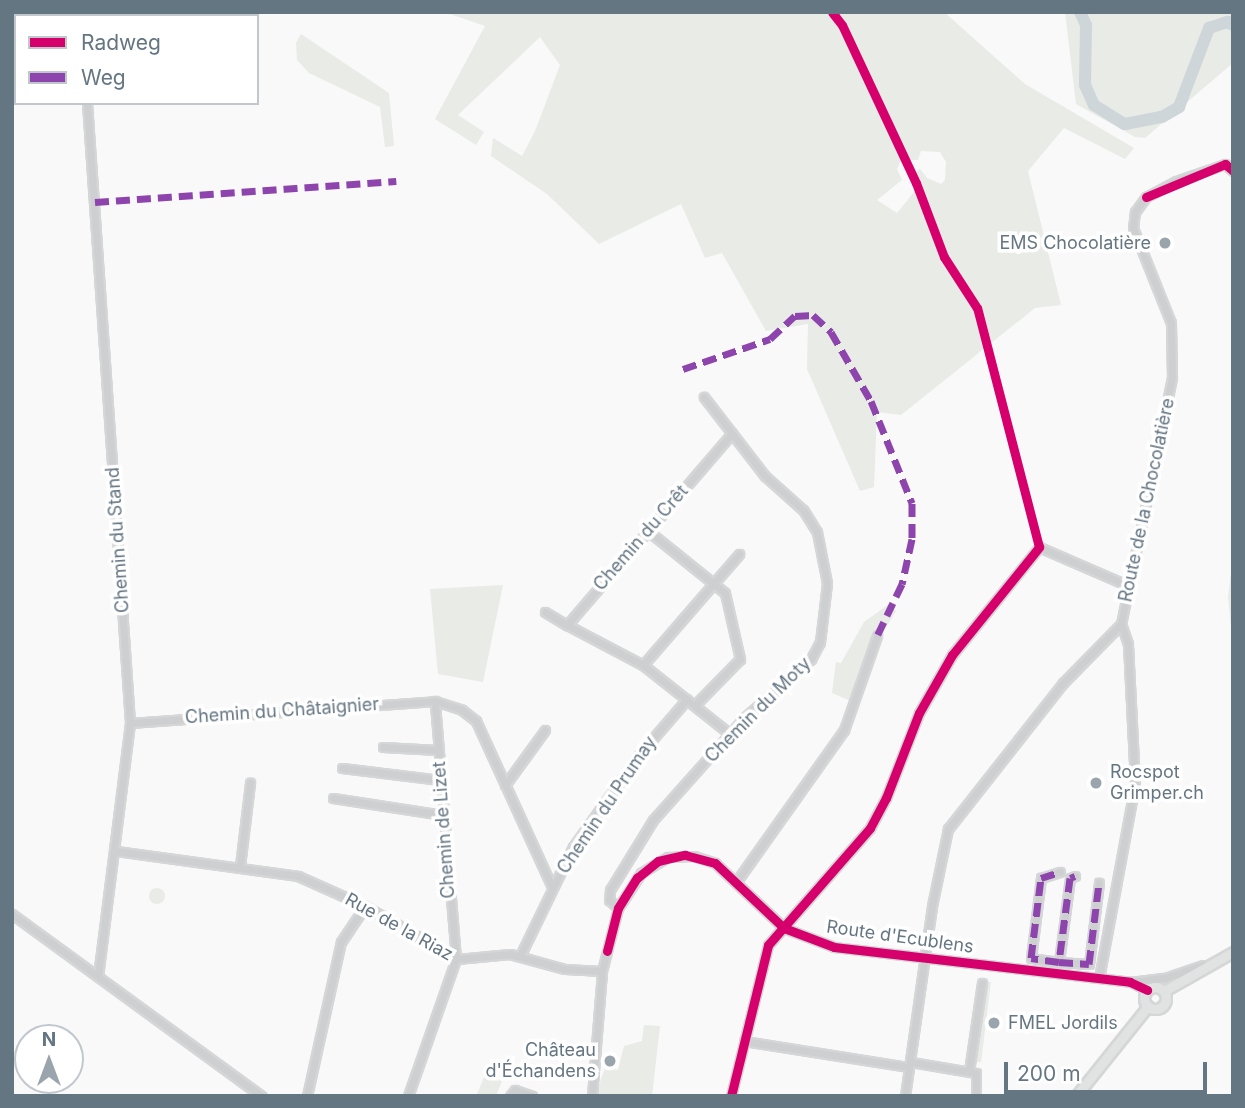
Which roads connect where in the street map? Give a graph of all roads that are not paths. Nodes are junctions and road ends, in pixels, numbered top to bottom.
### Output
1 (87, 105) edge
2 (1233, 171) edge
3 (704, 397) dead end
4 (732, 433) junction
5 (647, 530) junction
6 (739, 554) dead end
7 (713, 584) junction
8 (1129, 586) junction
9 (545, 612) dead end
10 (1121, 624) junction
11 (567, 625) junction
12 (877, 636) dead end
13 (643, 665) junction
14 (687, 699) junction
15 (435, 701) junction
16 (695, 705) junction
17 (130, 723) junction
18 (545, 730) dead end
19 (730, 734) junction
20 (383, 747) dead end
21 (438, 750) junction
22 (342, 768) dead end
23 (440, 780) junction
24 (505, 785) junction
25 (249, 786) dead end
26 (333, 798) dead end
27 (443, 815) junction
28 (116, 851) junction
29 (240, 866) junction
30 (1060, 872) dead end
31 (1075, 876) dead end
32 (736, 882) junction
33 (1099, 883) dead end
34 (552, 887) junction
35 (365, 906) junction
36 (618, 908) junction
37 (12, 914) edge
38 (784, 928) junction
39 (1233, 952) edge
40 (520, 956) junction
41 (927, 958) junction
42 (456, 959) junction
43 (1059, 962) junction
44 (1203, 965) junction
45 (602, 971) junction
46 (98, 976) junction
47 (1099, 978) junction
48 (1130, 982) junction
49 (982, 983) dead end
50 (1147, 990) junction
51 (1164, 991) junction
52 (1148, 1006) junction
53 (744, 1041) junction
54 (910, 1065) junction
55 (969, 1071) junction
56 (261, 1094) edge
57 (270, 1096) edge
58 (307, 1096) edge
59 (408, 1096) edge
60 (510, 1096) edge
61 (532, 1096) edge
62 (593, 1096) edge
63 (731, 1096) edge
64 (905, 1096) edge
65 (976, 1096) edge
66 (1076, 1096) edge

1 - 17 street, Chemin du Stand
2 - 8 street, Route de la Chocolatière
3 - 4 street, Chemin du Moty
4 - 5 street, Chemin du Crêt
4 - 19 street, Chemin du Moty
5 - 7 street
5 - 11 street, Chemin du Crêt
6 - 7 street
7 - 13 street
7 - 16 street
8 - 10 street, Route de la Chocolatière
8 - 38 street
9 - 11 street
10 - 41 street, Route de la Chocolatière
10 - 47 street
11 - 13 street
12 - 32 street
13 - 14 street
14 - 16 street
14 - 34 street, Chemin du Prumay
15 - 17 street, Chemin du Châtaignier
15 - 21 street, Chemin de Lizet
15 - 24 street
16 - 19 street
17 - 28 street, Chemin du Stand
18 - 24 street
19 - 36 street, Chemin du Moty
20 - 21 street
21 - 23 street, Chemin de Lizet
22 - 23 street
23 - 27 street, Chemin de Lizet
24 - 34 street
25 - 29 street
26 - 27 street
27 - 42 street, Chemin de Lizet
28 - 29 street, Rue de la Riaz
28 - 46 street, Chemin du Stand
29 - 35 street, Rue de la Riaz
30 - 43 street
31 - 43 street
32 - 36 street, Route d'Ecublens
32 - 38 street, Route d'Ecublens
33 - 43 street
34 - 40 street, Chemin du Prumay
35 - 42 street, Rue de la Riaz
35 - 58 street
36 - 45 street, Route d'Ecublens
37 - 46 street
38 - 41 street, Route d'Ecublens
38 - 53 street
39 - 44 main road
40 - 42 street, Rue de la Riaz
40 - 45 street, Rue de la Riaz
41 - 47 street, Route d'Ecublens
41 - 54 street, Route de la Chocolatière
42 - 59 street
44 - 48 street, Route d'Ecublens
44 - 51 main road
45 - 62 street, Route d'Ecublens
46 - 56 street
47 - 48 street, Route d'Ecublens
48 - 50 street, Route d'Ecublens
49 - 55 street
50 - 51 main road
50 - 52 main road
51 - 52 main road
52 - 66 main road
53 - 54 street
53 - 63 street
54 - 55 street
54 - 64 street, Route de la Chocolatière
55 - 65 street
56 - 57 street
60 - 61 street

